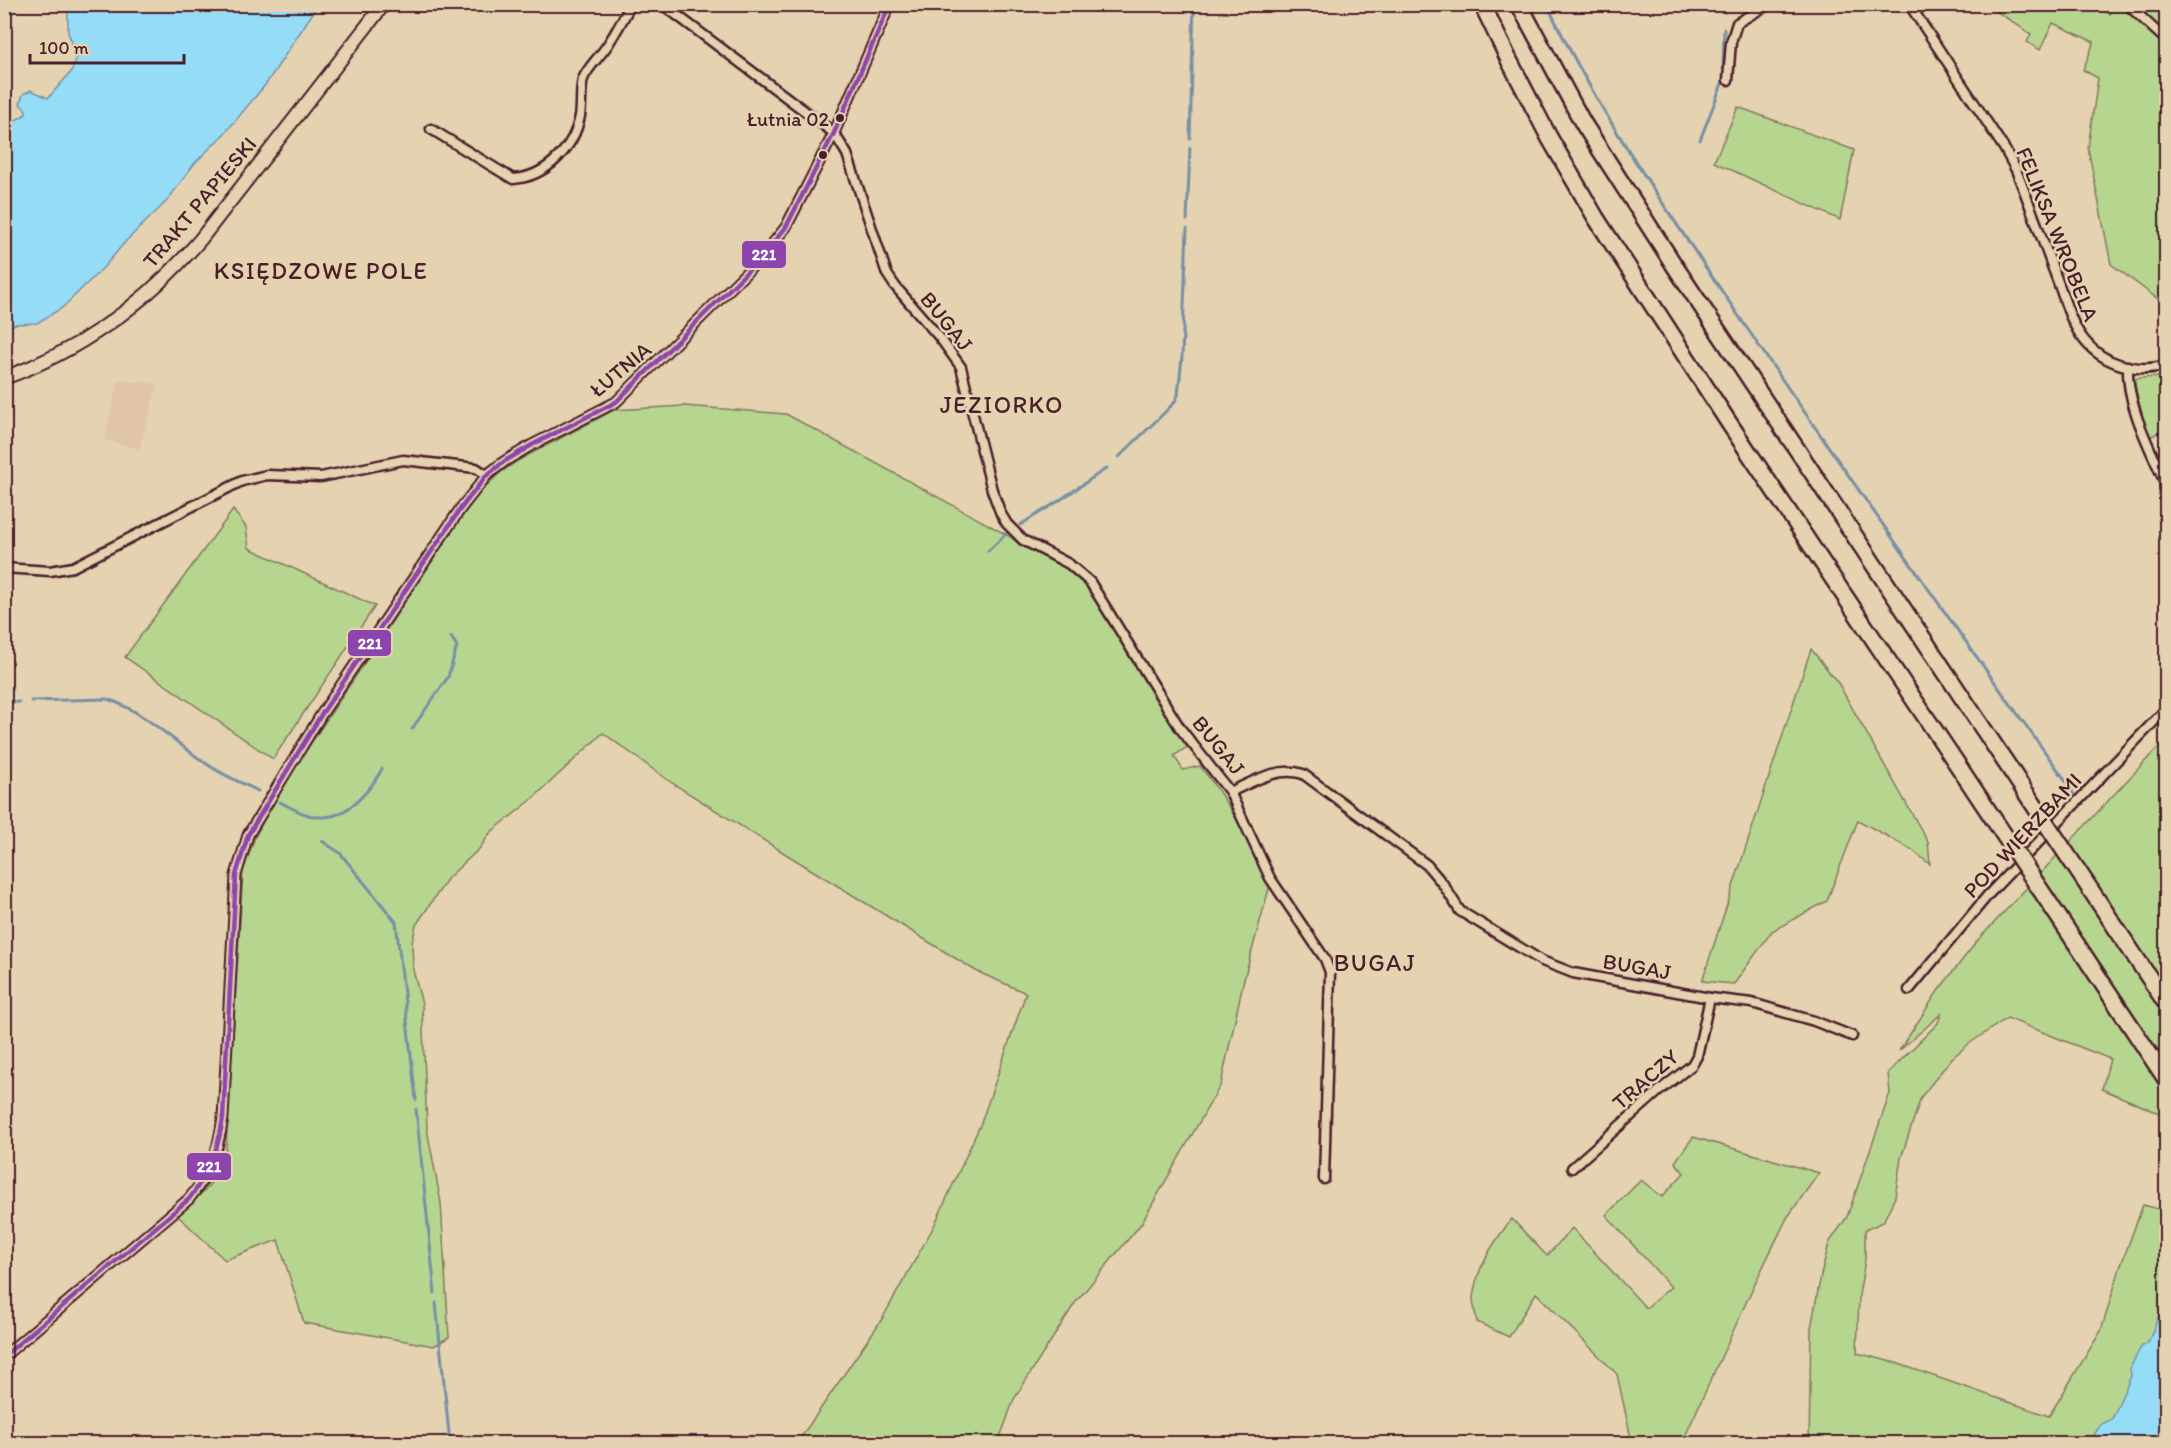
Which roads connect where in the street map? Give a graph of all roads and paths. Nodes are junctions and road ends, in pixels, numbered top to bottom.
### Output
1 (384, 4) edge
2 (631, 4) edge
3 (662, 4) edge
4 (890, 4) edge
5 (1482, 4) edge
6 (1519, 4) edge
7 (1769, 4) edge
8 (1909, 4) edge
9 (2128, 5) edge
10 (2166, 40) edge
11 (1728, 80) dead end
12 (431, 129) dead end
13 (834, 133) junction
14 (2166, 365) edge
15 (2128, 366) junction
16 (4, 378) edge
17 (487, 475) junction
18 (2166, 485) edge
19 (4, 568) edge
20 (2166, 709) edge
21 (1230, 792) junction
22 (1909, 990) dead end
23 (1710, 998) junction
24 (2166, 1003) edge
25 (1852, 1036) dead end
26 (2166, 1079) edge
27 (1572, 1168) dead end
28 (1324, 1179) dead end
29 (4, 1356) edge

1 - 16 street, TRAKT PAPIESKI
2 - 12 street
3 - 13 street
4 - 13 street, ŁUTNIA
5 - 26 highway, bridge
6 - 24 highway, bridge
7 - 11 street
8 - 15 street, FELIKSA WROBELA
9 - 10 street
13 - 17 street, ŁUTNIA
13 - 21 street, BUGAJ
14 - 15 street, FELIKSA WROBELA
15 - 18 street
17 - 19 street
17 - 29 street, ŁUTNIA
20 - 22 street, POD WIERZBAMI
21 - 23 street, BUGAJ
21 - 28 street
23 - 25 street, BUGAJ
23 - 27 street, TRACZY

